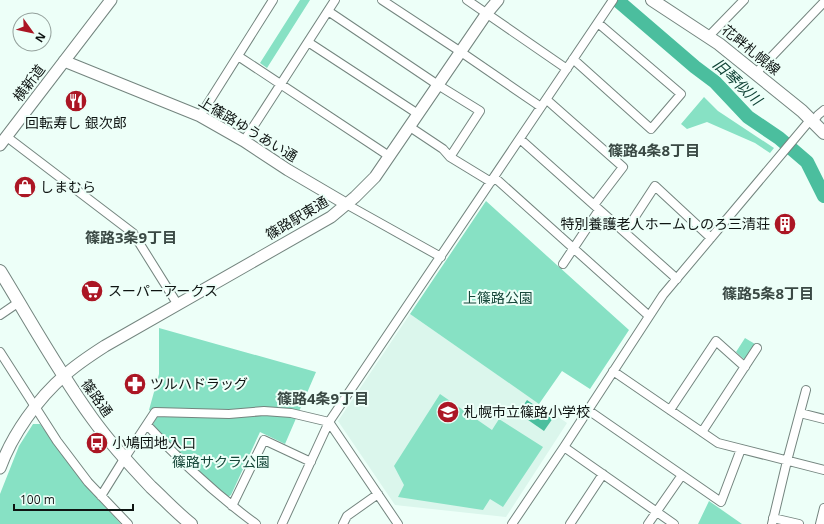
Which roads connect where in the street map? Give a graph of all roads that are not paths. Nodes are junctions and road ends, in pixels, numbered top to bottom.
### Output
1 (111, 0) edge
2 (273, 0) edge
3 (335, 0) edge
4 (382, 0) edge
5 (467, 0) edge
6 (498, 0) edge
7 (652, 0) edge
8 (744, 0) edge
9 (612, 1) edge
10 (824, 2) edge
11 (328, 11) junction
12 (487, 13) junction
13 (598, 23) junction
14 (709, 36) junction
15 (308, 42) junction
16 (461, 52) junction
17 (238, 56) junction
18 (573, 59) junction
19 (64, 61) junction
20 (567, 69) junction
21 (756, 73) junction
22 (281, 84) junction
23 (438, 85) junction
24 (547, 100) junction
25 (542, 107) junction
26 (824, 110) edge
27 (418, 114) junction
28 (200, 116) junction
29 (812, 120) junction
30 (410, 127) junction
31 (824, 132) edge
32 (520, 139) junction
33 (3, 141) edge
34 (244, 141) junction
35 (389, 156) junction
36 (450, 156) junction
37 (493, 179) junction
38 (346, 204) junction
39 (597, 208) junction
40 (625, 232) junction
41 (711, 238) junction
42 (574, 248) junction
43 (441, 257) junction
44 (563, 264) dead end
45 (0, 271) edge
46 (677, 279) junction
47 (19, 302) junction
48 (178, 305) junction
49 (0, 315) edge
50 (650, 316) junction
51 (757, 348) dead end
52 (0, 352) edge
53 (745, 367) junction
54 (613, 371) junction
55 (64, 375) junction
56 (806, 390) dead end
57 (35, 406) junction
58 (588, 410) junction
59 (670, 410) junction
60 (800, 413) junction
61 (824, 419) edge
62 (329, 422) junction
63 (147, 425) junction
64 (702, 432) junction
65 (564, 447) junction
66 (741, 449) junction
67 (124, 459) junction
68 (787, 460) junction
69 (1, 462) edge
70 (311, 462) junction
71 (824, 470) edge
72 (603, 474) junction
73 (682, 475) junction
74 (378, 494) junction
75 (102, 496) junction
76 (232, 506) junction
77 (824, 508) edge
78 (656, 512) junction
79 (772, 521) edge
80 (128, 524) edge
81 (191, 524) edge
82 (256, 524) edge
83 (282, 524) edge
84 (343, 524) edge
85 (398, 524) edge
86 (512, 524) edge
87 (570, 524) edge
88 (648, 524) edge
89 (674, 524) edge
90 (799, 524) edge
91 (820, 524) edge

1 - 19 street, 横新道
2 - 17 street
3 - 11 street
4 - 16 street
5 - 12 street
6 - 12 street, 篠路駅東通
7 - 14 main road, 花畔札幌線
8 - 14 street
9 - 13 street
10 - 21 street
11 - 15 street
11 - 23 street
12 - 16 street, 篠路駅東通
12 - 20 street
13 - 18 street
13 - 18 street
14 - 21 main road, 花畔札幌線
15 - 22 street
15 - 27 street
16 - 23 street, 篠路駅東通
16 - 25 street
17 - 22 street
17 - 28 street
18 - 20 street
19 - 28 street, 上篠路ゆうあい通
19 - 33 street, 横新道
20 - 24 street
21 - 29 main road, 花畔札幌線
22 - 34 street
22 - 35 street
23 - 27 street, 篠路駅東通
23 - 36 street
24 - 25 street
24 - 39 street
25 - 32 street
26 - 29 street
27 - 30 street, 篠路駅東通
28 - 34 street, 上篠路ゆうあい通
29 - 31 main road, 花畔札幌線
29 - 41 street
30 - 35 street, 篠路駅東通
30 - 36 street
32 - 37 street
32 - 39 street
33 - 48 street
34 - 38 street, 上篠路ゆうあい通
35 - 38 street, 篠路駅東通
36 - 37 street
37 - 42 street
37 - 43 street
38 - 43 street
38 - 48 street, 篠路駅東通
39 - 40 street
39 - 42 street
40 - 41 street
40 - 46 street
41 - 46 street
42 - 44 street
42 - 50 street
43 - 62 street
45 - 47 main road, 篠路通
46 - 50 street
47 - 49 street
47 - 55 main road, 篠路通
48 - 55 street, 篠路駅東通
50 - 54 street
51 - 53 street
52 - 57 street
53 - 59 street
53 - 64 street
54 - 58 street
54 - 59 street
55 - 57 street, 篠路駅東通
55 - 67 main road, 篠路通
56 - 60 street
57 - 69 street, 篠路駅東通
57 - 75 street
58 - 65 street
58 - 73 street
59 - 64 street
60 - 61 street
60 - 68 street
62 - 63 street
62 - 70 street
62 - 74 street
63 - 67 street
63 - 76 street
64 - 66 street
65 - 72 street
65 - 86 street
66 - 68 street
66 - 73 street
67 - 75 street
67 - 81 main road, 篠路通
68 - 71 street
68 - 79 street
70 - 76 street
70 - 83 street
72 - 78 street
72 - 87 street
73 - 78 street
74 - 84 street
74 - 85 street
75 - 80 street
76 - 82 street
77 - 91 street
78 - 88 street
78 - 89 street
79 - 90 street

